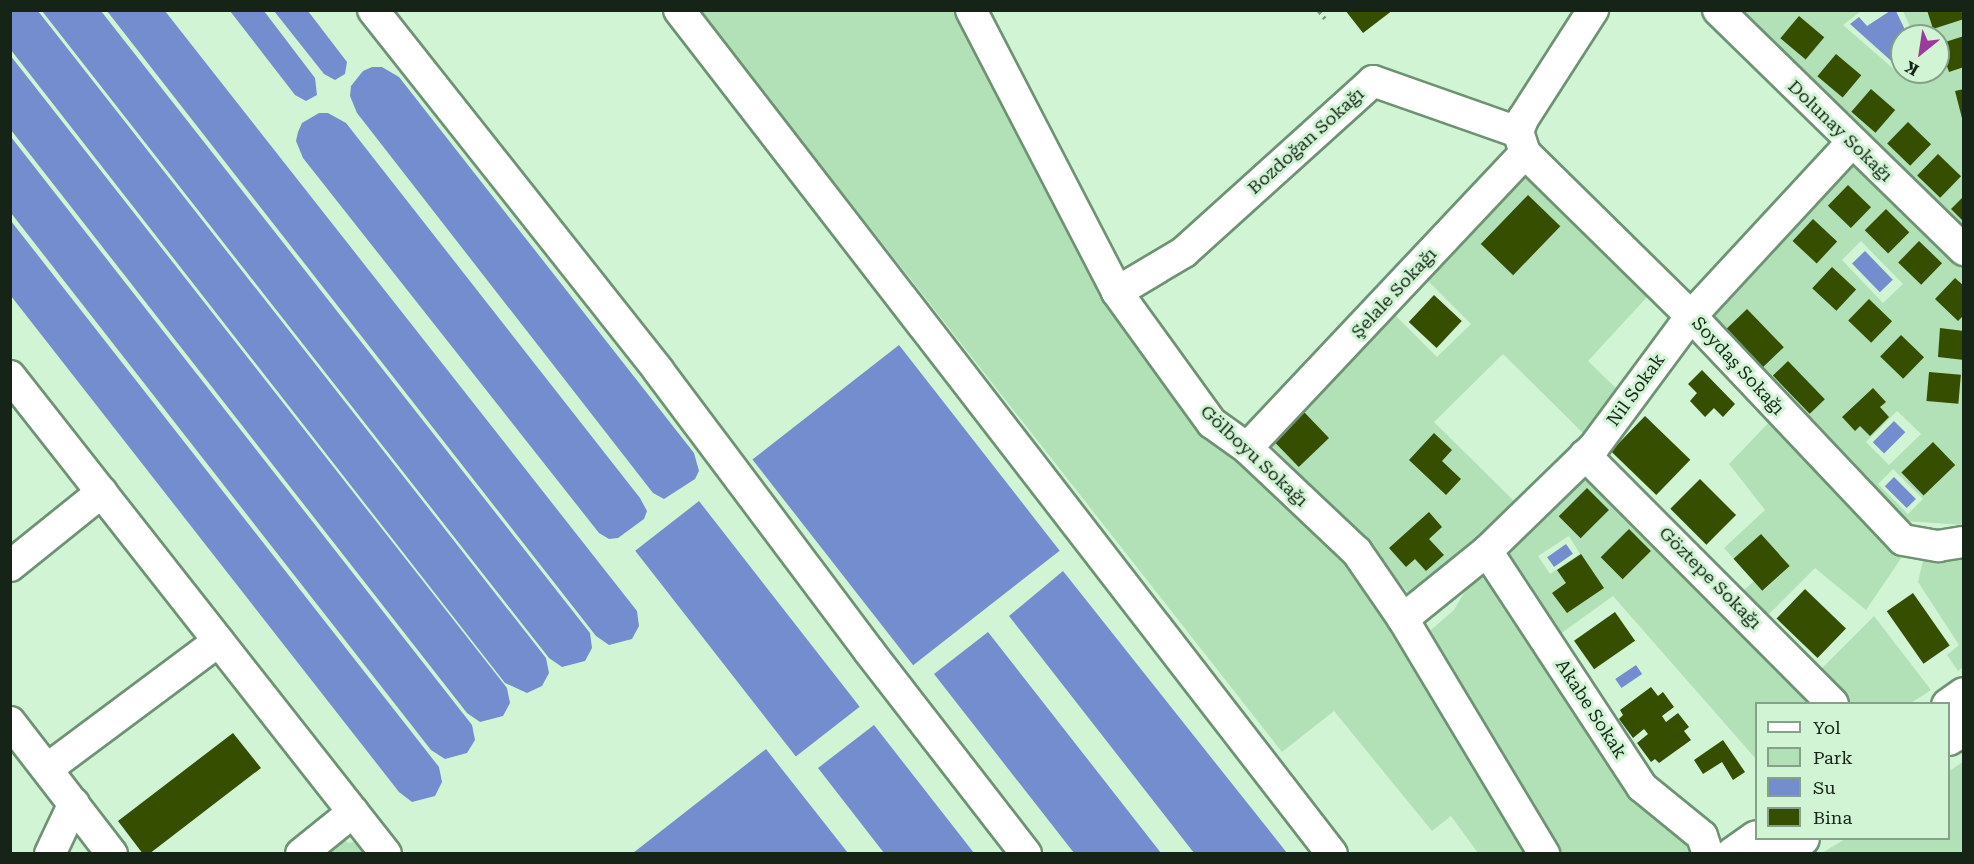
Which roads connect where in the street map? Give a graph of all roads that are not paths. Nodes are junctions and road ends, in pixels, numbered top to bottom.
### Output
1 (373, 10) edge
2 (679, 10) edge
3 (971, 10) edge
4 (1593, 10) edge
5 (1718, 10) edge
6 (1522, 143) junction
7 (1851, 143) junction
8 (1964, 250) edge
9 (1117, 292) junction
10 (1690, 316) junction
11 (10, 376) edge
12 (1247, 448) junction
13 (1586, 455) junction
14 (102, 492) junction
15 (1964, 542) edge
16 (1487, 551) junction
17 (10, 566) edge
18 (1403, 619) junction
19 (219, 642) junction
20 (1964, 694) edge
21 (1831, 702) edge
22 (1950, 704) edge
23 (10, 722) edge
24 (1964, 728) edge
25 (1950, 737) edge
26 (47, 770) junction
27 (74, 803) junction
28 (353, 812) junction
29 (1755, 838) edge
30 (1799, 840) edge
31 (50, 854) edge
32 (112, 854) edge
33 (302, 854) edge
34 (386, 854) edge
35 (1026, 854) edge
36 (1332, 854) edge
37 (1544, 854) edge
38 (1708, 854) edge
39 (1732, 854) edge
40 (1780, 854) edge

1 - 35 street
2 - 36 street
3 - 9 street, Gölboyu Sokağı
4 - 6 street
5 - 7 street, Dolunay Sokağı
6 - 9 street, Bozdoğan Sokağı
6 - 10 street, Soydaş Sokağı
6 - 12 street, Şelale Sokağı
7 - 8 street, Dolunay Sokağı
7 - 10 street, Nil Sokak
9 - 12 street, Gölboyu Sokağı
10 - 13 street, Nil Sokak
10 - 15 street, Soydaş Sokağı
11 - 14 street
12 - 18 street, Gölboyu Sokağı
13 - 16 street, Nil Sokak
13 - 21 street, Göztepe Sokağı
14 - 17 street
14 - 19 street
16 - 18 street, Nil Sokak
16 - 38 street, Akabe Sokak
18 - 37 street, Gölboyu Sokağı
19 - 26 street
19 - 28 street
20 - 22 main road
23 - 26 street
24 - 25 main road
26 - 27 street
27 - 31 street
27 - 32 street
28 - 33 street
28 - 34 street
29 - 39 main road
30 - 40 main road

